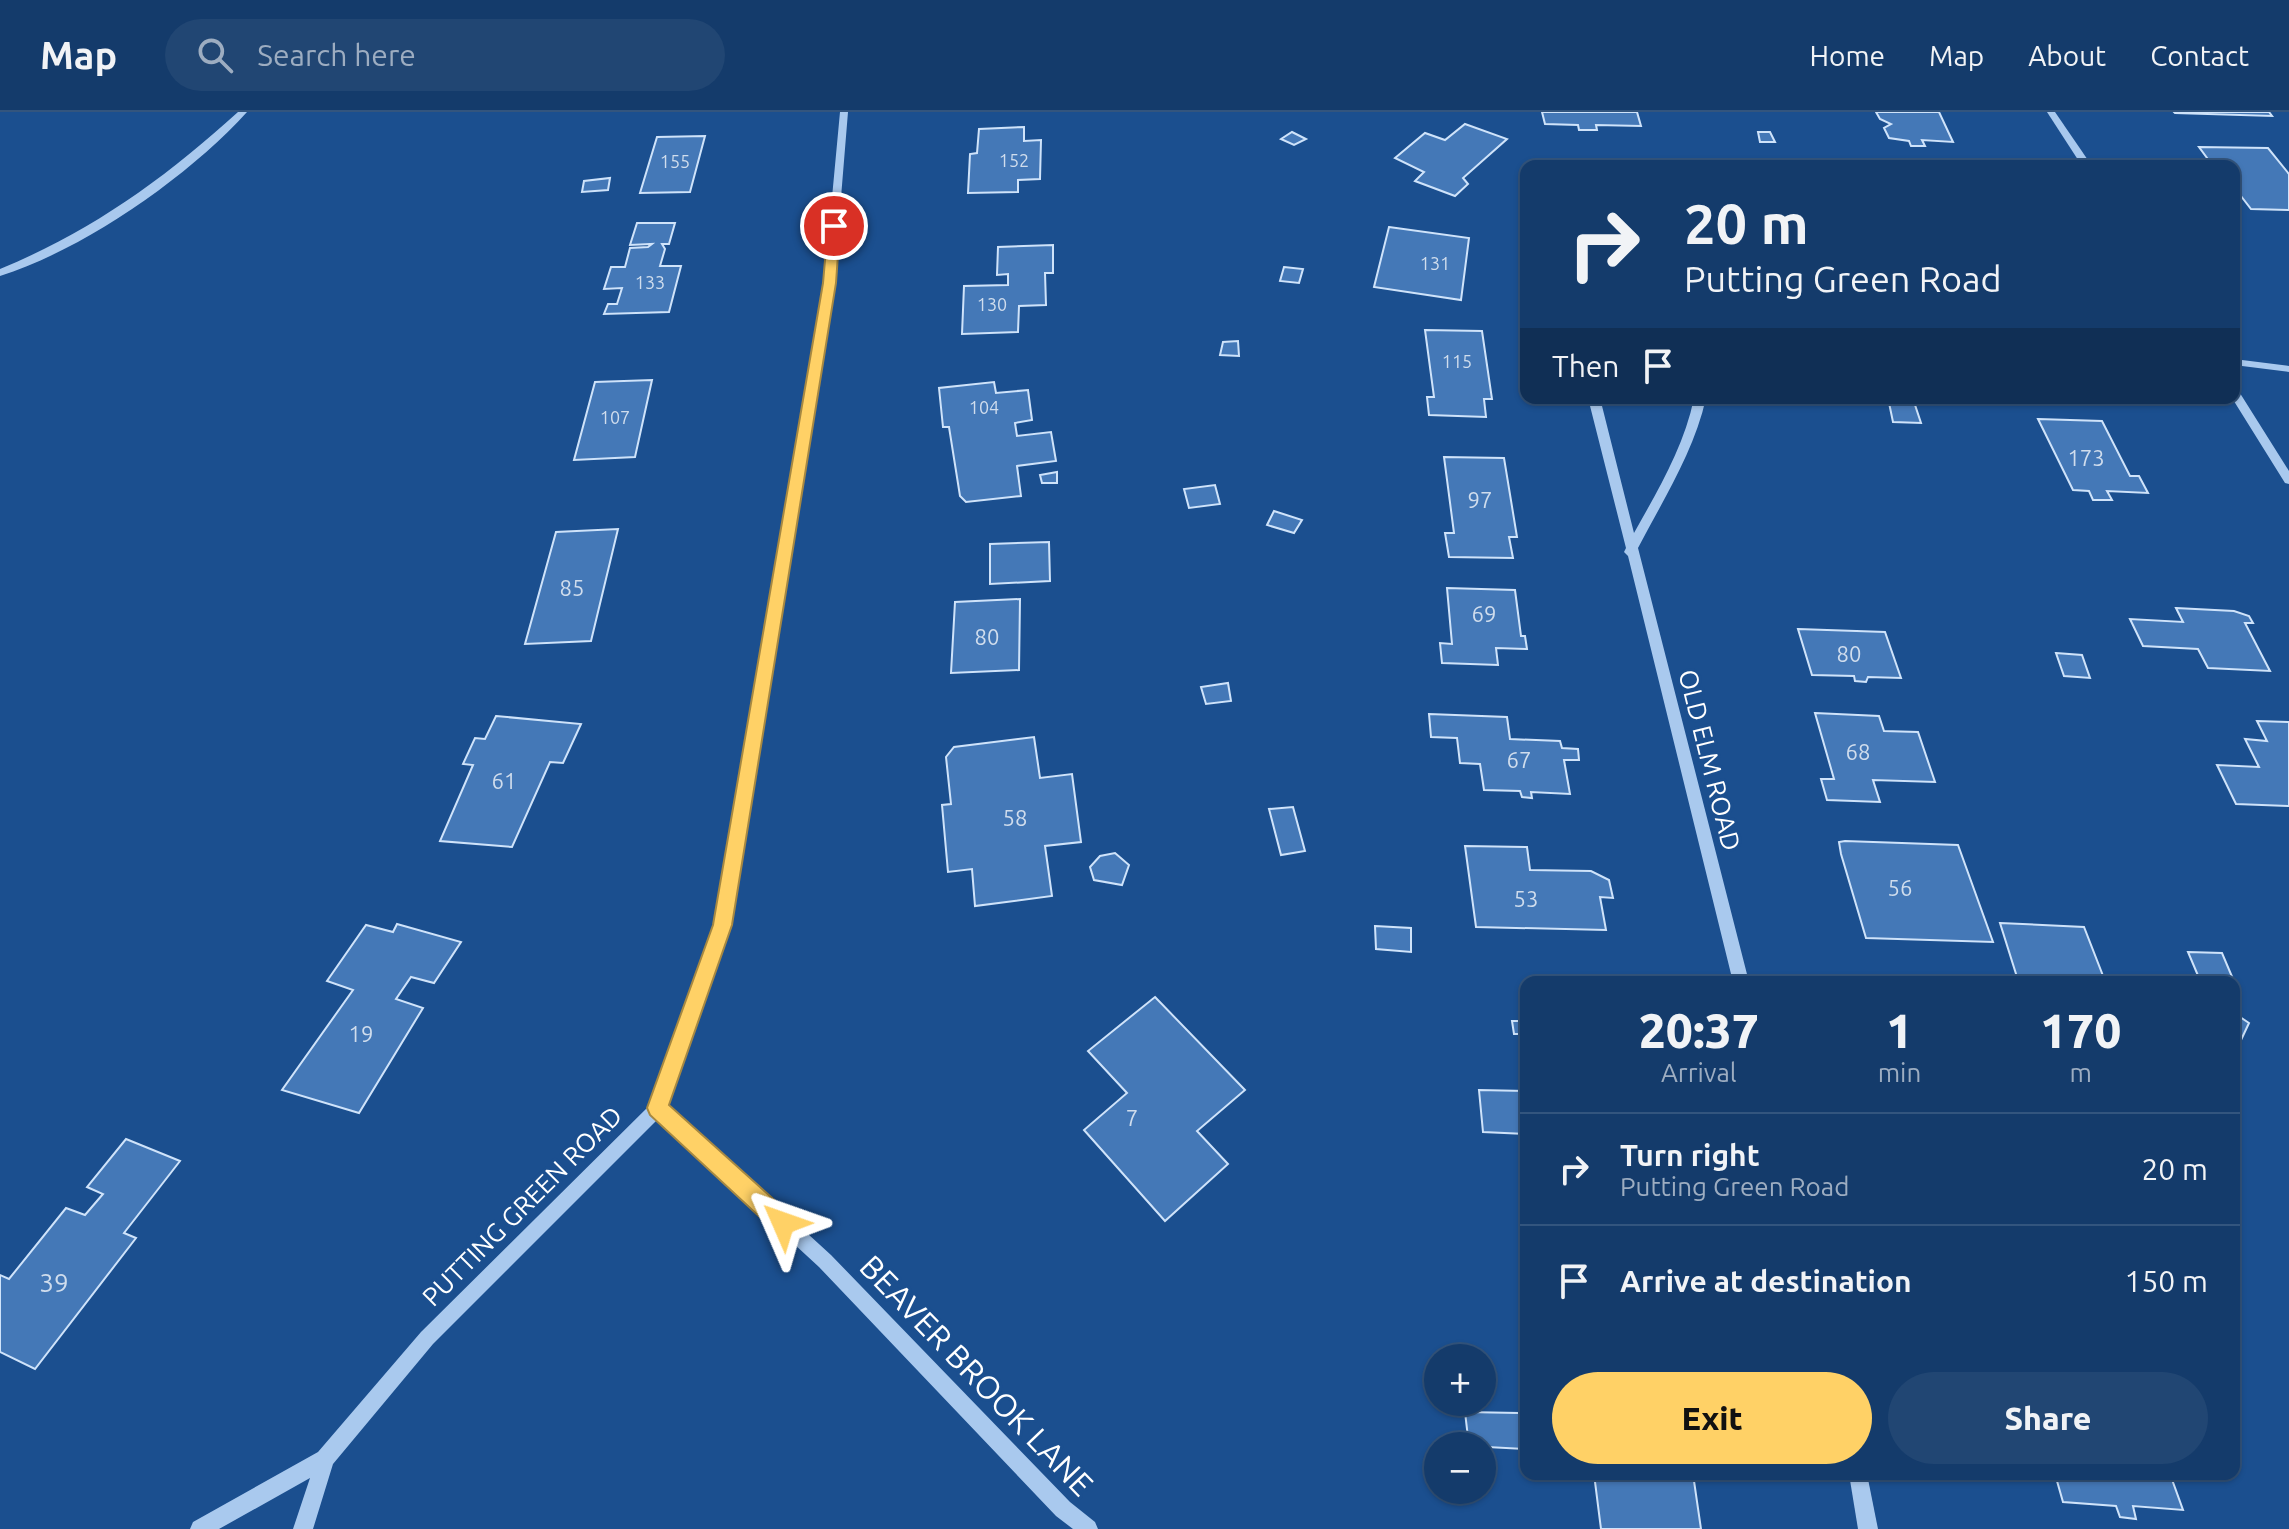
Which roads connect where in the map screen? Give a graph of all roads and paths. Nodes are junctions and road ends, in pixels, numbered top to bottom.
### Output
1 (243, 112) edge
2 (844, 112) edge
3 (2051, 112) edge
4 (2083, 160) edge
5 (0, 273) edge
6 (2240, 363) edge
7 (2289, 369) edge
8 (2240, 402) edge
9 (1595, 404) edge
10 (1699, 404) edge
11 (2289, 480) edge
12 (1630, 552) junction
13 (1739, 976) edge
14 (658, 1108) junction
15 (325, 1459) junction
16 (1859, 1480) edge
17 (200, 1529) edge
18 (303, 1529) edge
19 (1088, 1529) edge
20 (1868, 1529) edge

1 - 5 street
2 - 14 street, PUTTING GREEN ROAD
3 - 4 street
6 - 7 street
8 - 11 street
9 - 12 street, OLD ELM ROAD
10 - 12 street
12 - 13 street, OLD ELM ROAD
14 - 15 street, PUTTING GREEN ROAD
14 - 19 street, BEAVER BROOK LANE
15 - 17 street, PUTTING GREEN ROAD
15 - 18 street, PUTTING GREEN ROAD
16 - 20 street

